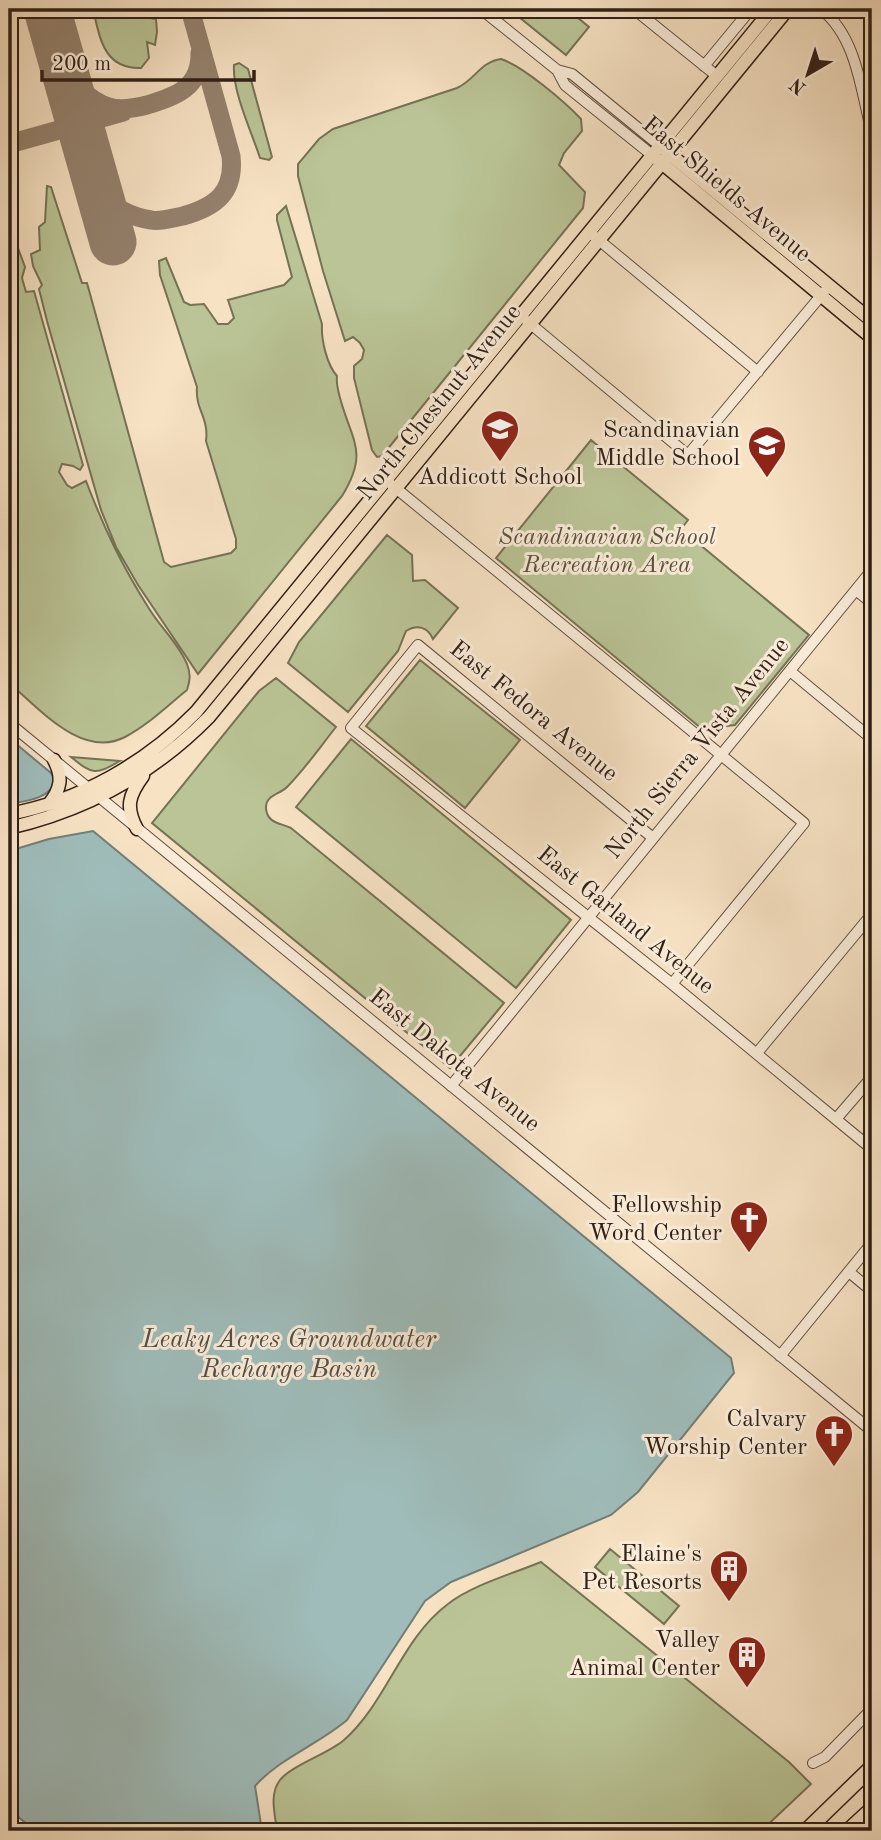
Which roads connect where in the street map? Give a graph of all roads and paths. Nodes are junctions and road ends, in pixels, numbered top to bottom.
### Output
1 (481, 9) edge
2 (634, 9) edge
3 (751, 9) edge
4 (772, 9) edge
5 (789, 9) edge
6 (821, 9) edge
7 (704, 66) junction
8 (740, 69) junction
9 (717, 76) junction
10 (872, 133) edge
11 (661, 155) junction
12 (595, 237) junction
13 (825, 291) junction
14 (526, 320) junction
15 (872, 321) edge
16 (872, 338) edge
17 (758, 372) junction
18 (392, 485) junction
19 (872, 570) edge
20 (856, 590) junction
21 (872, 603) edge
22 (256, 650) junction
23 (790, 671) junction
24 (9, 723) edge
25 (351, 727) joint
26 (872, 739) edge
27 (720, 756) junction
28 (54, 760) junction
29 (147, 771) junction
30 (88, 789) junction
31 (99, 798) junction
32 (48, 804) junction
33 (9, 814) edge
34 (9, 828) edge
35 (137, 829) junction
36 (653, 838) junction
37 (872, 914) edge
38 (587, 918) junction
39 (672, 984) junction
40 (757, 1053) junction
41 (872, 1077) edge
42 (450, 1086) junction
43 (836, 1119) junction
44 (872, 1149) edge
45 (872, 1243) edge
46 (849, 1272) junction
47 (872, 1291) edge
48 (780, 1356) junction
49 (872, 1432) edge
50 (872, 1709) edge
51 (813, 1763) dead end
52 (872, 1767) edge
53 (872, 1809) edge
54 (806, 1831) edge
55 (848, 1831) edge

1 - 11 street, East Shields Avenue
2 - 7 street
3 - 7 street
4 - 8 main road
4 - 9 main road, North Chestnut Avenue
5 - 8 main road, North Chestnut Avenue
6 - 10 street
7 - 9 street
8 - 11 main road, North Chestnut Avenue
9 - 11 main road, North Chestnut Avenue
11 - 12 main road, North Chestnut Avenue
11 - 13 main road, East Shields Avenue
12 - 14 main road, North Chestnut Avenue
12 - 17 street
13 - 15 main road, East Shields Avenue
13 - 16 main road, East Shields Avenue
13 - 17 street
14 - 17 street
14 - 18 main road, North Chestnut Avenue
18 - 22 main road, North Chestnut Avenue
18 - 27 street
19 - 20 street, North Sierra Vista Avenue
20 - 21 street
20 - 23 street, North Sierra Vista Avenue
22 - 29 main road, North Chestnut Avenue
22 - 30 main road, North Chestnut Avenue
23 - 26 street
23 - 27 street, North Sierra Vista Avenue
24 - 28 street, East Dakota Avenue
25 - 36 street, East Fedora Avenue
25 - 38 street, East Garland Avenue
27 - 36 street, North Sierra Vista Avenue
27 - 39 street
28 - 30 street, East Dakota Avenue
28 - 32 main road
29 - 31 main road, North Chestnut Avenue
29 - 35 main road
30 - 31 street, East Dakota Avenue
30 - 32 main road, North Chestnut Avenue
31 - 34 main road, North Chestnut Avenue
31 - 35 street, East Dakota Avenue
32 - 33 main road, North Chestnut Avenue
35 - 42 street, East Dakota Avenue
36 - 38 street, North Sierra Vista Avenue
37 - 40 street
38 - 39 street, East Garland Avenue
38 - 42 street, North Sierra Vista Avenue
39 - 40 street, East Garland Avenue
40 - 43 street, East Garland Avenue
41 - 43 street
42 - 48 street, East Dakota Avenue
43 - 44 street, East Garland Avenue
45 - 46 street
46 - 47 street
46 - 48 street
48 - 49 street, East Dakota Avenue
50 - 51 street
52 - 54 highway
53 - 55 highway

